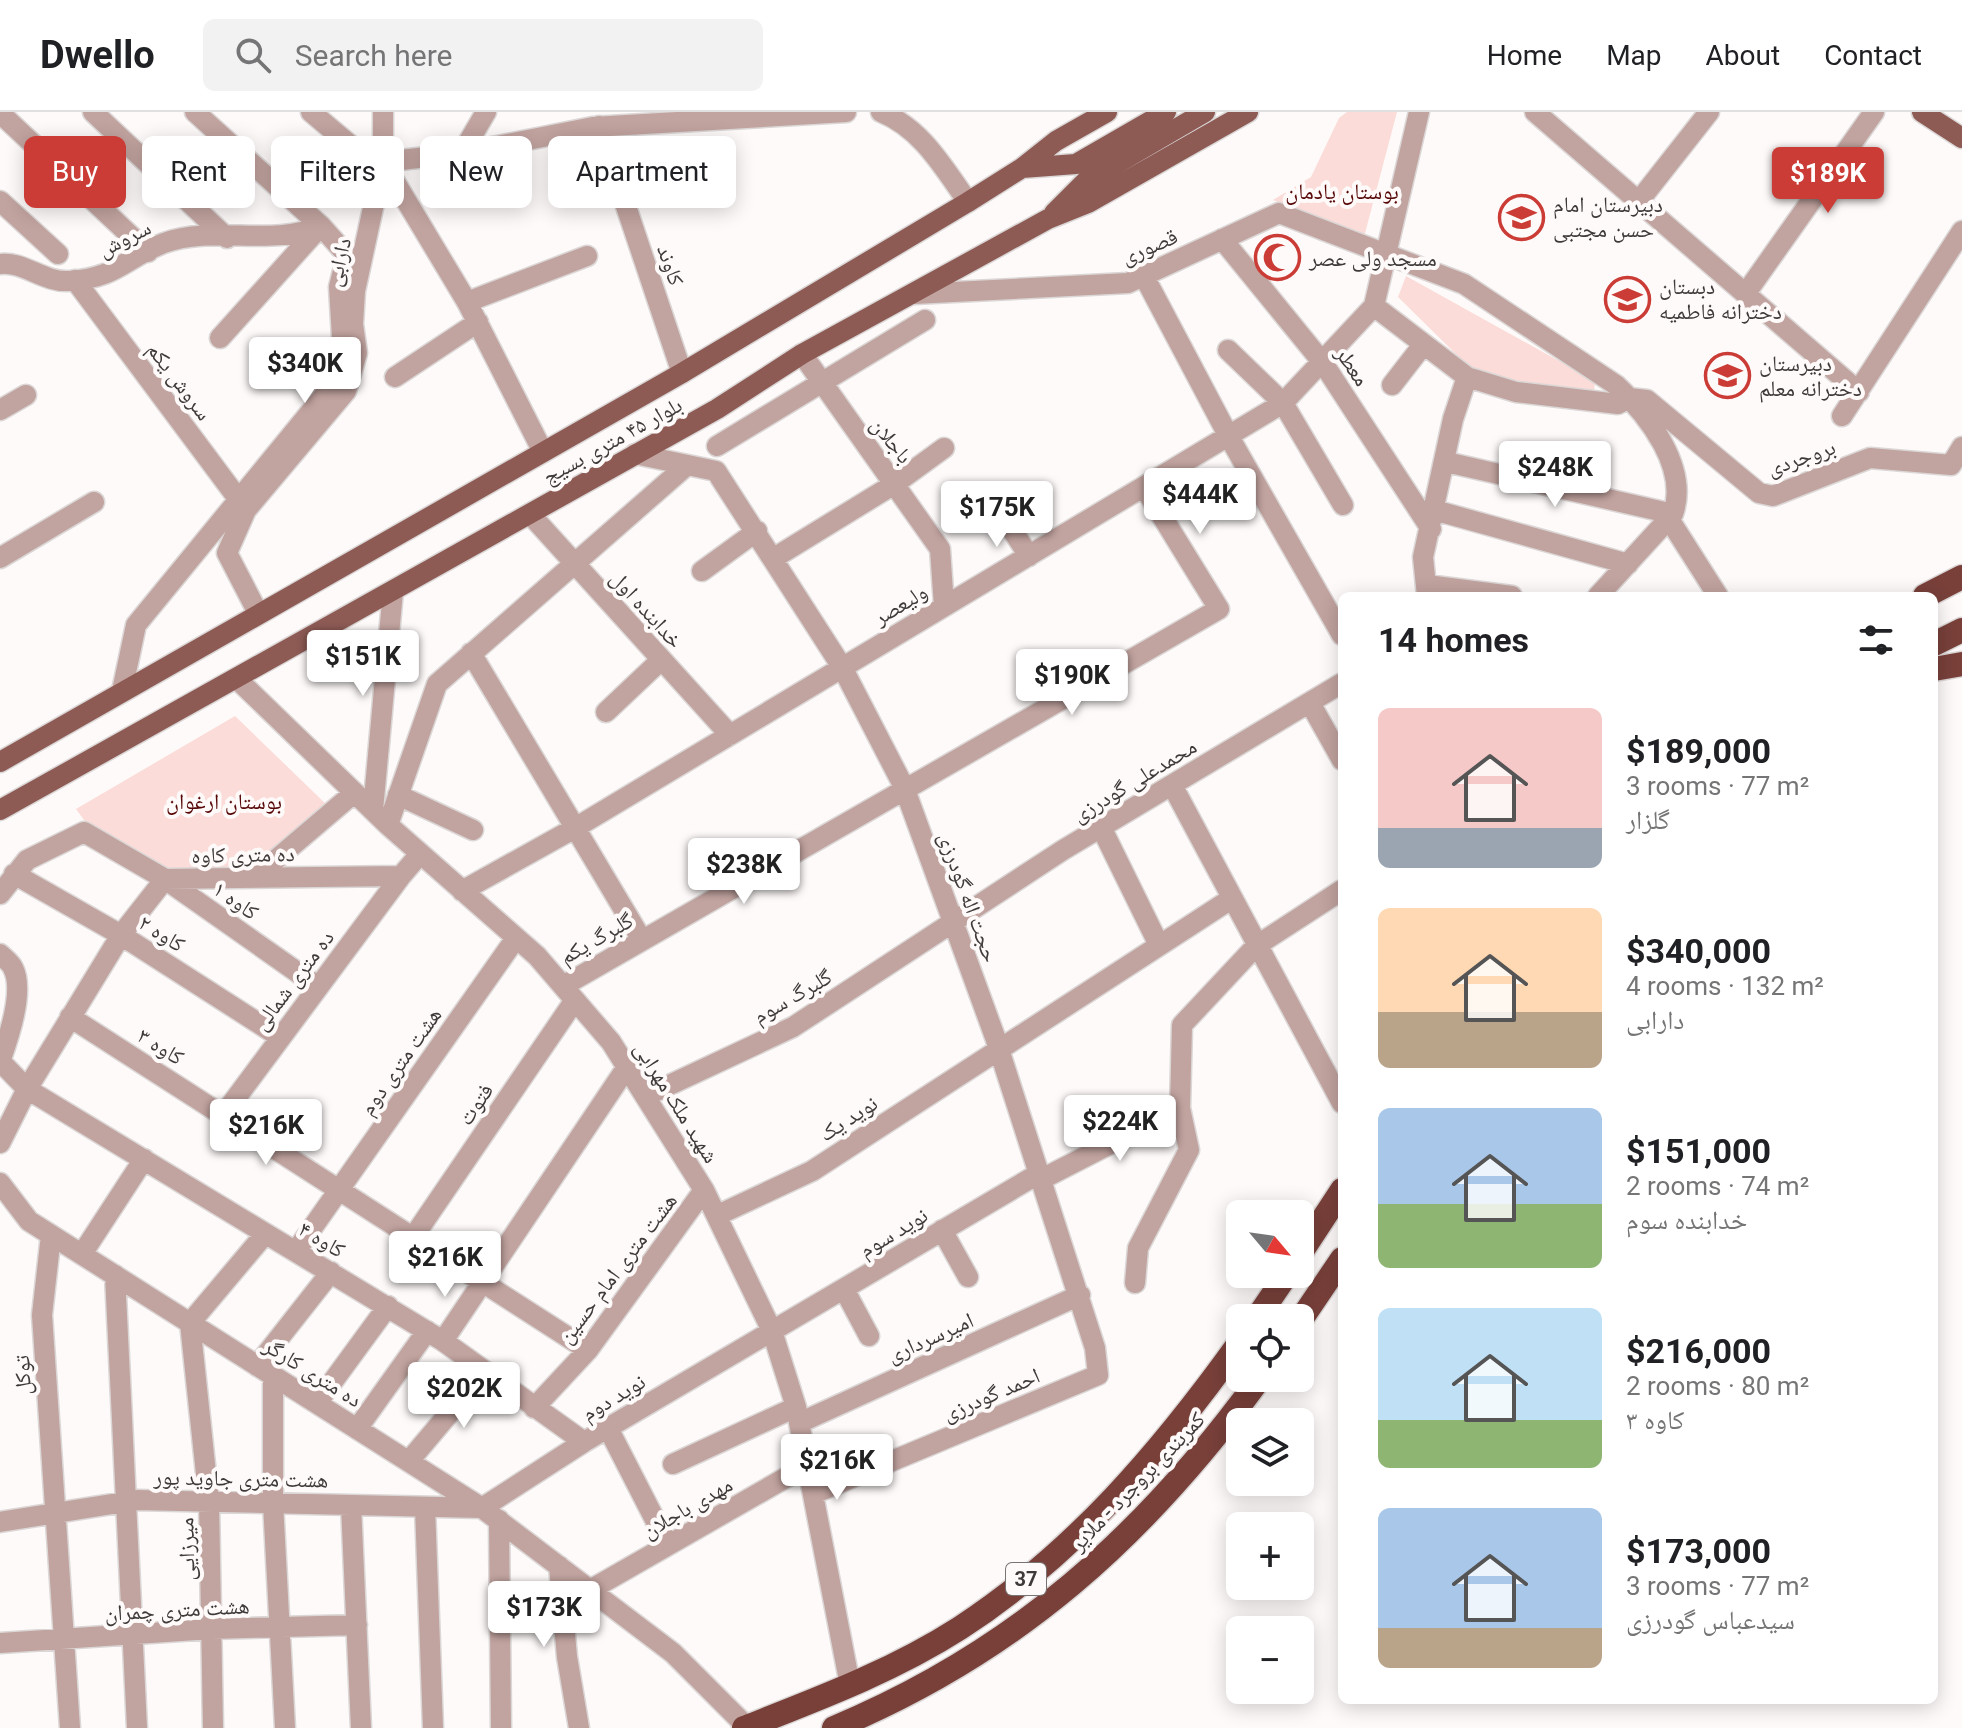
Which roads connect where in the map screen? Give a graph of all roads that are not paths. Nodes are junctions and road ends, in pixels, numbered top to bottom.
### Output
1 (93, 112) edge
2 (195, 112) edge
3 (311, 112) edge
4 (383, 112) edge
5 (486, 112) edge
6 (846, 112) edge
7 (881, 112) edge
8 (1107, 112) edge
9 (1166, 112) edge
10 (1205, 112) edge
11 (1248, 112) edge
12 (1419, 112) edge
13 (1709, 112) edge
14 (1874, 112) edge
15 (1922, 112) edge
16 (0, 113) edge
17 (1538, 113) edge
18 (780, 114) edge
19 (1080, 117) edge
20 (637, 118) edge
21 (599, 126) junction
22 (339, 136) edge
23 (383, 136) edge
24 (472, 136) edge
25 (1962, 138) edge
26 (532, 139) edge
27 (1022, 168) junction
28 (1080, 173) junction
29 (404, 197) edge
30 (0, 201) edge
31 (1639, 201) junction
32 (968, 202) junction
33 (373, 208) edge
34 (1048, 219) junction
35 (321, 226) junction
36 (1962, 231) edge
37 (227, 238) junction
38 (1222, 239) junction
39 (148, 252) junction
40 (58, 254) dead end
41 (1387, 255) junction
42 (587, 256) dead end
43 (0, 264) edge
44 (1145, 278) junction
45 (75, 280) junction
46 (1746, 293) junction
47 (914, 294) junction
48 (467, 302) junction
49 (1374, 306) junction
50 (925, 320) dead end
51 (478, 322) junction
52 (220, 338) dead end
53 (1423, 345) junction
54 (1228, 350) dead end
55 (802, 354) junction
56 (1323, 363) junction
57 (682, 373) junction
58 (395, 377) dead end
59 (1467, 377) junction
60 (819, 382) junction
61 (1392, 385) dead end
62 (1859, 392) junction
63 (26, 395) dead end
64 (1629, 398) junction
65 (1283, 403) junction
66 (717, 409) junction
67 (0, 410) edge
68 (1842, 416) dead end
69 (1228, 435) junction
70 (717, 446) junction
71 (1962, 447) edge
72 (944, 448) dead end
73 (543, 452) junction
74 (635, 454) junction
75 (1446, 462) junction
76 (686, 466) junction
77 (716, 471) junction
78 (896, 483) junction
79 (1144, 487) junction
80 (989, 494) dead end
81 (94, 502) dead end
82 (242, 504) junction
83 (1343, 505) dead end
84 (530, 514) junction
85 (1671, 517) junction
86 (1433, 520) junction
87 (757, 531) junction
88 (1029, 556) junction
89 (0, 558) edge
90 (774, 558) junction
91 (573, 563) junction
92 (1628, 564) junction
93 (702, 571) dead end
94 (1962, 577) edge
95 (1427, 590) edge
96 (393, 591) junction
97 (1455, 592) edge
98 (1602, 592) edge
99 (1716, 592) edge
100 (1933, 592) edge
101 (944, 606) junction
102 (258, 613) junction
103 (1338, 628) edge
104 (1962, 630) edge
105 (1938, 642) edge
106 (471, 653) junction
107 (660, 661) junction
108 (1962, 664) edge
109 (842, 667) junction
110 (1938, 668) edge
111 (237, 679) junction
112 (1338, 686) edge
113 (122, 691) junction
114 (1310, 703) junction
115 (606, 712) dead end
116 (730, 735) junction
117 (1338, 753) edge
118 (0, 762) edge
119 (1172, 785) junction
120 (904, 787) junction
121 (354, 793) junction
122 (398, 795) junction
123 (0, 810) edge
124 (381, 817) junction
125 (1101, 827) junction
126 (575, 828) junction
127 (473, 830) dead end
128 (420, 854) junction
129 (14, 874) junction
130 (401, 876) junction
131 (248, 877) junction
132 (165, 879) junction
133 (462, 891) junction
134 (1338, 893) edge
135 (0, 894) edge
136 (1231, 899) junction
137 (953, 922) junction
138 (121, 935) junction
139 (516, 938) junction
140 (642, 940) junction
141 (1158, 943) junction
142 (1256, 946) junction
143 (0, 954) edge
144 (317, 986) junction
145 (569, 993) junction
146 (70, 1017) junction
147 (280, 1037) junction
148 (998, 1048) junction
149 (0, 1062) edge
150 (627, 1067) junction
151 (27, 1089) junction
152 (646, 1096) junction
153 (1338, 1096) edge
154 (1180, 1108) junction
155 (224, 1114) junction
156 (0, 1143) edge
157 (144, 1159) junction
158 (1039, 1177) junction
159 (0, 1183) edge
160 (340, 1189) junction
161 (704, 1190) junction
162 (1338, 1196) edge
163 (718, 1215) junction
164 (942, 1230) junction
165 (1314, 1233) edge
166 (265, 1234) junction
167 (51, 1235) junction
168 (414, 1236) junction
169 (296, 1251) junction
170 (82, 1254) junction
171 (1338, 1265) edge
172 (331, 1272) junction
173 (115, 1275) junction
174 (968, 1277) dead end
175 (484, 1282) junction
176 (1135, 1283) dead end
177 (844, 1289) junction
178 (1080, 1295) junction
179 (1312, 1304) edge
180 (388, 1306) junction
181 (190, 1323) junction
182 (772, 1331) junction
183 (435, 1336) junction
184 (869, 1336) dead end
185 (588, 1350) junction
186 (1226, 1361) edge
187 (265, 1371) junction
188 (485, 1371) junction
189 (1098, 1375) joint
190 (1250, 1392) edge
191 (317, 1403) junction
192 (534, 1408) junction
193 (797, 1415) junction
194 (608, 1428) junction
195 (357, 1429) junction
196 (584, 1442) junction
197 (409, 1461) junction
198 (673, 1464) dead end
199 (808, 1465) junction
200 (813, 1494) junction
201 (126, 1502) junction
202 (209, 1502) junction
203 (273, 1503) junction
204 (351, 1505) junction
205 (425, 1507) junction
206 (54, 1514) junction
207 (490, 1514) junction
208 (0, 1522) edge
209 (668, 1545) junction
210 (559, 1566) junction
211 (590, 1590) junction
212 (357, 1625) junction
213 (211, 1629) junction
214 (281, 1629) junction
215 (134, 1634) junction
216 (65, 1638) junction
217 (0, 1643) edge
218 (850, 1685) junction
219 (746, 1727) edge
220 (70, 1728) edge
221 (137, 1728) edge
222 (213, 1728) edge
223 (285, 1728) edge
224 (361, 1728) edge
225 (433, 1728) edge
226 (501, 1728) edge
227 (579, 1728) edge
228 (834, 1728) edge

1 - 37 street
2 - 35 street
3 - 22 street
4 - 23 street, دارابی
5 - 24 street
6 - 18 street
7 - 32 street
8 - 19 main road, بلوار ۴۵ متری بسیج
9 - 28 main road
10 - 28 main road
11 - 34 main road, بلوار ۴۵ متری بسیج
12 - 41 street, ولیعصر
13 - 31 street
14 - 46 street
15 - 25 main road
16 - 39 street
17 - 31 street
18 - 20 street
19 - 27 main road, بلوار ۴۵ متری بسیج
20 - 21 street
21 - 26 street
21 - 57 street, کاوند
27 - 28 main road
27 - 32 main road, بلوار ۴۵ متری بسیج
28 - 34 main road
29 - 48 street
30 - 40 street
31 - 46 street
32 - 57 main road, بلوار ۴۵ متری بسیج
33 - 82 street, دارابی
34 - 47 main road, بلوار ۴۵ متری بسیج
35 - 37 street, سروش
35 - 52 street
35 - 82 street
36 - 62 street
37 - 39 street, سروش
38 - 41 street, قصوری
38 - 44 street, قصوری
38 - 56 street, معطر
39 - 45 street, سروش
41 - 49 street, ولیعصر
41 - 64 street, قصوری
42 - 48 street
43 - 45 street, سروش
44 - 47 street, قصوری
44 - 69 street
45 - 82 street, سروش یکم
46 - 62 street
47 - 55 main road, بلوار ۴۵ متری بسیج
48 - 51 street
49 - 53 street
49 - 56 street, ولیعصر
50 - 60 street
51 - 58 street
51 - 73 street
53 - 59 street
53 - 61 street
54 - 65 street
55 - 60 street, باجلان
55 - 66 main road, بلوار ۴۵ متری بسیج
56 - 65 street, ولیعصر
56 - 86 street, معطر
57 - 73 main road, بلوار ۴۵ متری بسیج
59 - 64 street
59 - 75 street
60 - 70 street
60 - 78 street, باجلان
62 - 68 street
63 - 67 street
64 - 71 street, بروجردی
64 - 85 street
65 - 69 street, ولیعصر
65 - 83 street
66 - 70 street
66 - 74 main road, بلوار ۴۵ متری بسیج
69 - 79 street, ولیعصر
69 - 103 street
70 - 77 street
72 - 78 street
73 - 102 main road, بلوار ۴۵ متری بسیج
74 - 76 street
74 - 84 main road, بلوار ۴۵ متری بسیج
75 - 85 street
75 - 86 street
76 - 77 street
76 - 91 street
77 - 87 street, حجت اله گودرزی
78 - 90 street
78 - 101 street, باجلان
79 - 88 street, ولیعصر
79 - 120 street, گلبرگ یکم
80 - 88 street
81 - 89 street
82 - 102 street, دارابی
82 - 113 street
84 - 91 street, خدابنده اول
84 - 96 main road, بلوار ۴۵ متری بسیج
85 - 92 street
85 - 99 street
86 - 92 street
86 - 95 street
87 - 90 street, حجت اله گودرزی
87 - 93 street
88 - 101 street, ولیعصر
90 - 109 street, حجت اله گودرزی
91 - 106 street
91 - 107 street, خدابنده اول
92 - 98 street
94 - 100 highway
95 - 97 street
96 - 111 main road, بلوار ۴۵ متری بسیج
96 - 124 street
101 - 109 street, ولیعصر
102 - 113 main road, بلوار ۴۵ متری بسیج
104 - 105 highway
106 - 122 street
106 - 126 street
107 - 115 street
107 - 116 street, خدابنده اول
108 - 110 highway
109 - 116 street, ولیعصر
109 - 120 street, حجت اله گودرزی
111 - 121 street, شهید ملک مهرابی
111 - 123 main road, بلوار ۴۵ متری بسیج
112 - 114 street, محمدعلی گودرزی
113 - 118 main road, بلوار ۴۵ متری بسیج
114 - 117 street
114 - 119 street, محمدعلی گودرزی
116 - 126 street, ولیعصر
119 - 125 street, محمدعلی گودرزی
119 - 136 street
120 - 137 street, حجت اله گودرزی
120 - 140 street, گلبرگ یکم
121 - 124 street, شهید ملک مهرابی
121 - 131 street
122 - 124 street
122 - 127 street
124 - 128 street, شهید ملک مهرابی
125 - 137 street, محمدعلی گودرزی
125 - 141 street
126 - 133 street, ولیعصر
126 - 140 street
128 - 130 street
128 - 133 street, شهید ملک مهرابی
129 - 132 street, کاوه ۱
129 - 135 street
129 - 138 street, کاوه ۲
130 - 131 street, ده متری کاوه
130 - 144 street, ده متری شمالی
131 - 132 street, ده متری کاوه
132 - 138 street, ده متری کاوه
132 - 144 street, کاوه ۱
133 - 139 street, شهید ملک مهرابی
134 - 142 street
136 - 141 street
136 - 142 street
137 - 148 street, حجت اله گودرزی
137 - 152 street, گلبرگ سوم
138 - 146 street, ده متری کاوه
138 - 147 street, کاوه ۲
139 - 145 street, شهید ملک مهرابی
139 - 160 street, هشت متری دوم
140 - 145 street, گلبرگ یکم
141 - 148 street, نوید یک
142 - 153 street
142 - 154 street
143 - 149 street
144 - 147 street, ده متری شمالی
145 - 150 street, شهید ملک مهرابی
145 - 168 street, فتوت
146 - 151 street, ده متری کاوه
146 - 155 street, کاوه ۳
147 - 155 street, ده متری شمالی
148 - 158 street, حجت اله گودرزی
148 - 163 street, نوید یک
149 - 151 street, کاوه ۴
150 - 152 street, شهید ملک مهرابی
150 - 175 street
151 - 156 street, ده متری کاوه
151 - 157 street, کاوه ۴
152 - 161 street, شهید ملک مهرابی
154 - 158 street, نوید سوم
154 - 176 street
155 - 160 street, کاوه ۳
157 - 166 street, کاوه ۴
157 - 170 street
158 - 164 street, نوید سوم
158 - 178 street, حجت اله گودرزی
159 - 167 street, ده متری کارگر
160 - 168 street, کاوه ۳
160 - 169 street, هشت متری دوم
161 - 163 street, شهید ملک مهرابی
161 - 185 street, هشت متری امام حسین
162 - 165 highway
163 - 182 street, شهید ملک مهرابی
164 - 174 street
164 - 177 street, نوید سوم
166 - 169 street, کاوه ۴
166 - 181 street
167 - 170 street, ده متری کارگر
167 - 206 street, توکل
168 - 175 street, کاوه ۳
169 - 172 street, کاوه ۴
170 - 173 street, ده متری کارگر
171 - 179 highway
172 - 180 street, کاوه ۴
172 - 187 street
173 - 181 street, ده متری کارگر
173 - 201 street
175 - 183 street
175 - 185 street, کاوه ۳
177 - 182 street, نوید سوم
177 - 184 street
178 - 189 street, حجت اله گودرزی
178 - 193 street, امیرسرداری
180 - 183 street, کاوه ۴
180 - 191 street
181 - 187 street, ده متری کارگر
181 - 202 street, میرزایی
182 - 193 street, شهید ملک مهرابی
182 - 194 street, نوید دوم
183 - 188 street, کاوه ۴
183 - 195 street
185 - 192 street, هشت متری امام حسین
186 - 218 highway, کمربندی بروجرد - ملایر / 37
187 - 191 street, ده متری کارگر
187 - 203 street
188 - 192 street, کاوه ۴
188 - 197 street
189 - 200 street, احمد گودرزی
190 - 228 highway, کمربندی بروجرد - ملایر / 37
191 - 195 street, ده متری کارگر
192 - 196 street, کاوه ۴
193 - 198 street, امیرسرداری
193 - 199 street, شهید ملک مهرابی
194 - 196 street, نوید دوم
194 - 209 street
195 - 197 street, ده متری کارگر
196 - 207 street, نوید دوم
197 - 207 street, ده متری کارگر
199 - 200 street, شهید ملک مهرابی
199 - 209 street, مهدی باجلان
200 - 218 street, شهید ملک مهرابی
201 - 202 street, هشت متری جاوید پور
201 - 206 street, هشت متری جاوید پور
201 - 215 street
202 - 203 street, هشت متری جاوید پور
202 - 213 street, میرزایی
203 - 204 street, هشت متری جاوید پور
203 - 214 street
204 - 205 street, هشت متری جاوید پور
204 - 212 street
205 - 207 street, هشت متری جاوید پور
205 - 225 street
206 - 208 street, هشت متری جاوید پور
206 - 216 street, توکل
207 - 210 street, ده متری کارگر
207 - 226 street
209 - 211 street, مهدی باجلان
210 - 211 street, ده متری کارگر
210 - 227 street
211 - 219 street, ده متری کارگر
212 - 214 street, هشت متری چمران
212 - 224 street
213 - 214 street, هشت متری چمران
213 - 215 street, هشت متری چمران
213 - 222 street, میرزایی
214 - 223 street
215 - 216 street, هشت متری چمران
215 - 221 street
216 - 217 street, هشت متری چمران
216 - 220 street, توکل
218 - 219 highway, کمربندی بروجرد - ملایر / 37

